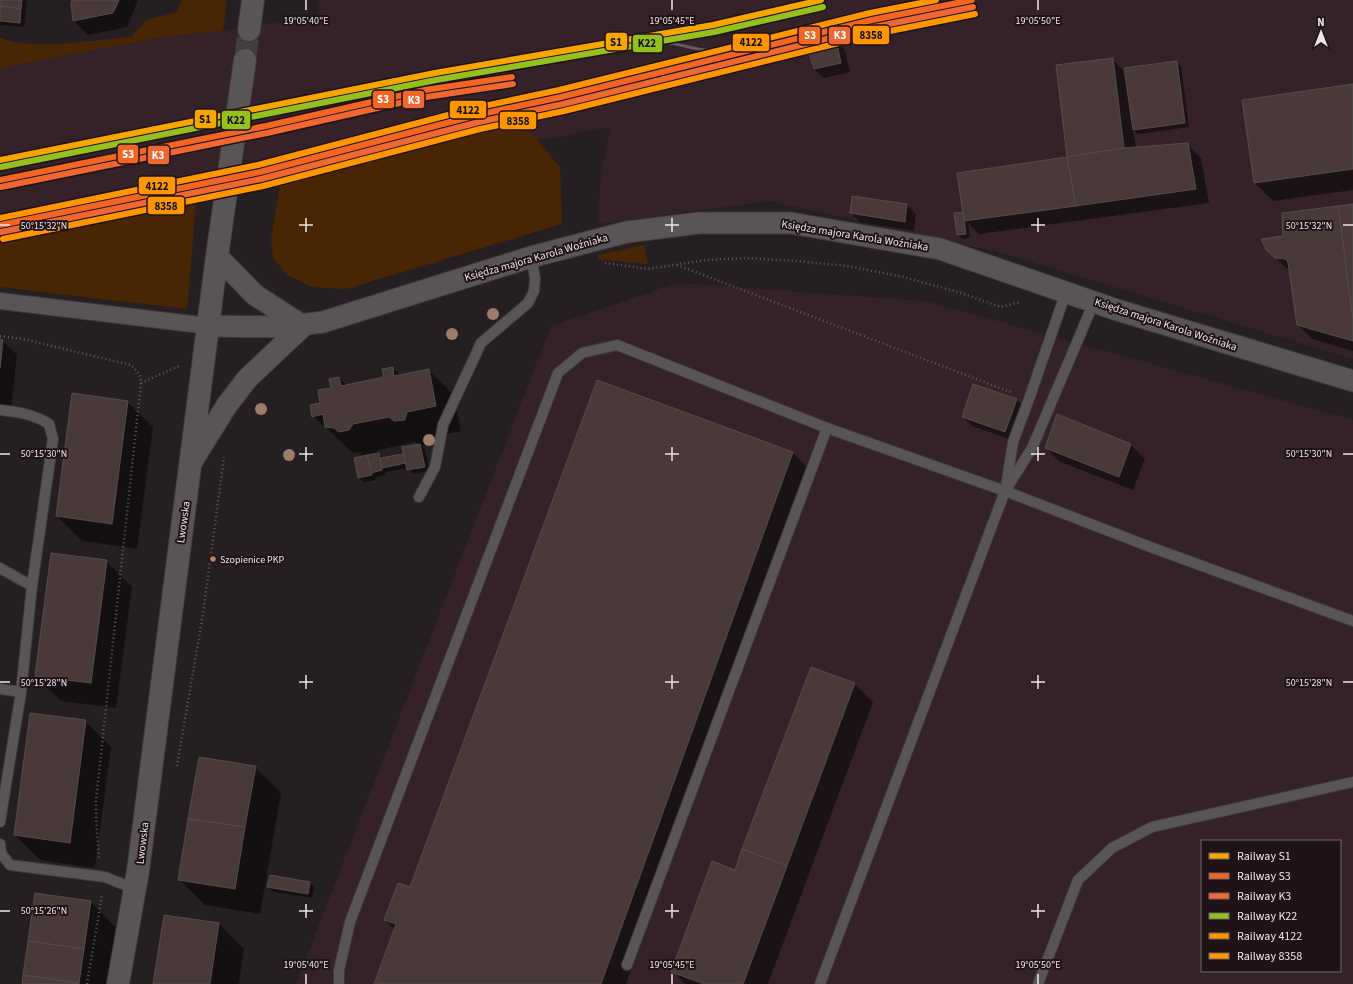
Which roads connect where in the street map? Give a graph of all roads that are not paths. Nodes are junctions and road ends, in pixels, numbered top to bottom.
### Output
1 (253, 0) edge
2 (249, 30) tunnel mouth
3 (245, 60) tunnel mouth
4 (217, 256) junction
5 (531, 256) junction
6 (1066, 292) junction
7 (0, 301) edge
8 (1094, 302) junction
9 (209, 326) junction
10 (303, 326) junction
11 (1353, 381) edge
12 (0, 410) edge
13 (828, 428) junction
14 (191, 463) junction
15 (1005, 491) junction
16 (419, 497) dead end
17 (0, 568) edge
18 (32, 586) junction
19 (1353, 621) edge
20 (0, 689) edge
21 (21, 692) junction
22 (1353, 782) edge
23 (0, 822) edge
24 (0, 844) edge
25 (135, 890) junction
26 (627, 965) dead end
27 (118, 984) edge
28 (339, 984) edge
29 (820, 984) edge
30 (1038, 984) edge

1 - 2 street
3 - 4 street, Lwowska
4 - 9 street, Lwowska
4 - 10 street
5 - 6 street, Księdza majora Karola Woźniaka
5 - 10 street, Księdza majora Karola Woźniaka
5 - 16 lane
6 - 8 street, Księdza majora Karola Woźniaka
6 - 15 lane
7 - 9 street
8 - 11 street, Księdza majora Karola Woźniaka
8 - 15 lane
9 - 10 street, Księdza majora Karola Woźniaka
9 - 14 street, Lwowska
10 - 14 street, Księdza majora Karola Woźniaka
12 - 18 lane
13 - 15 lane
13 - 26 lane
13 - 28 lane
14 - 25 street, Lwowska
15 - 19 lane
15 - 29 lane
17 - 18 lane
18 - 21 lane
20 - 21 lane
21 - 23 lane
22 - 30 lane
24 - 25 lane
25 - 27 street, Lwowska

